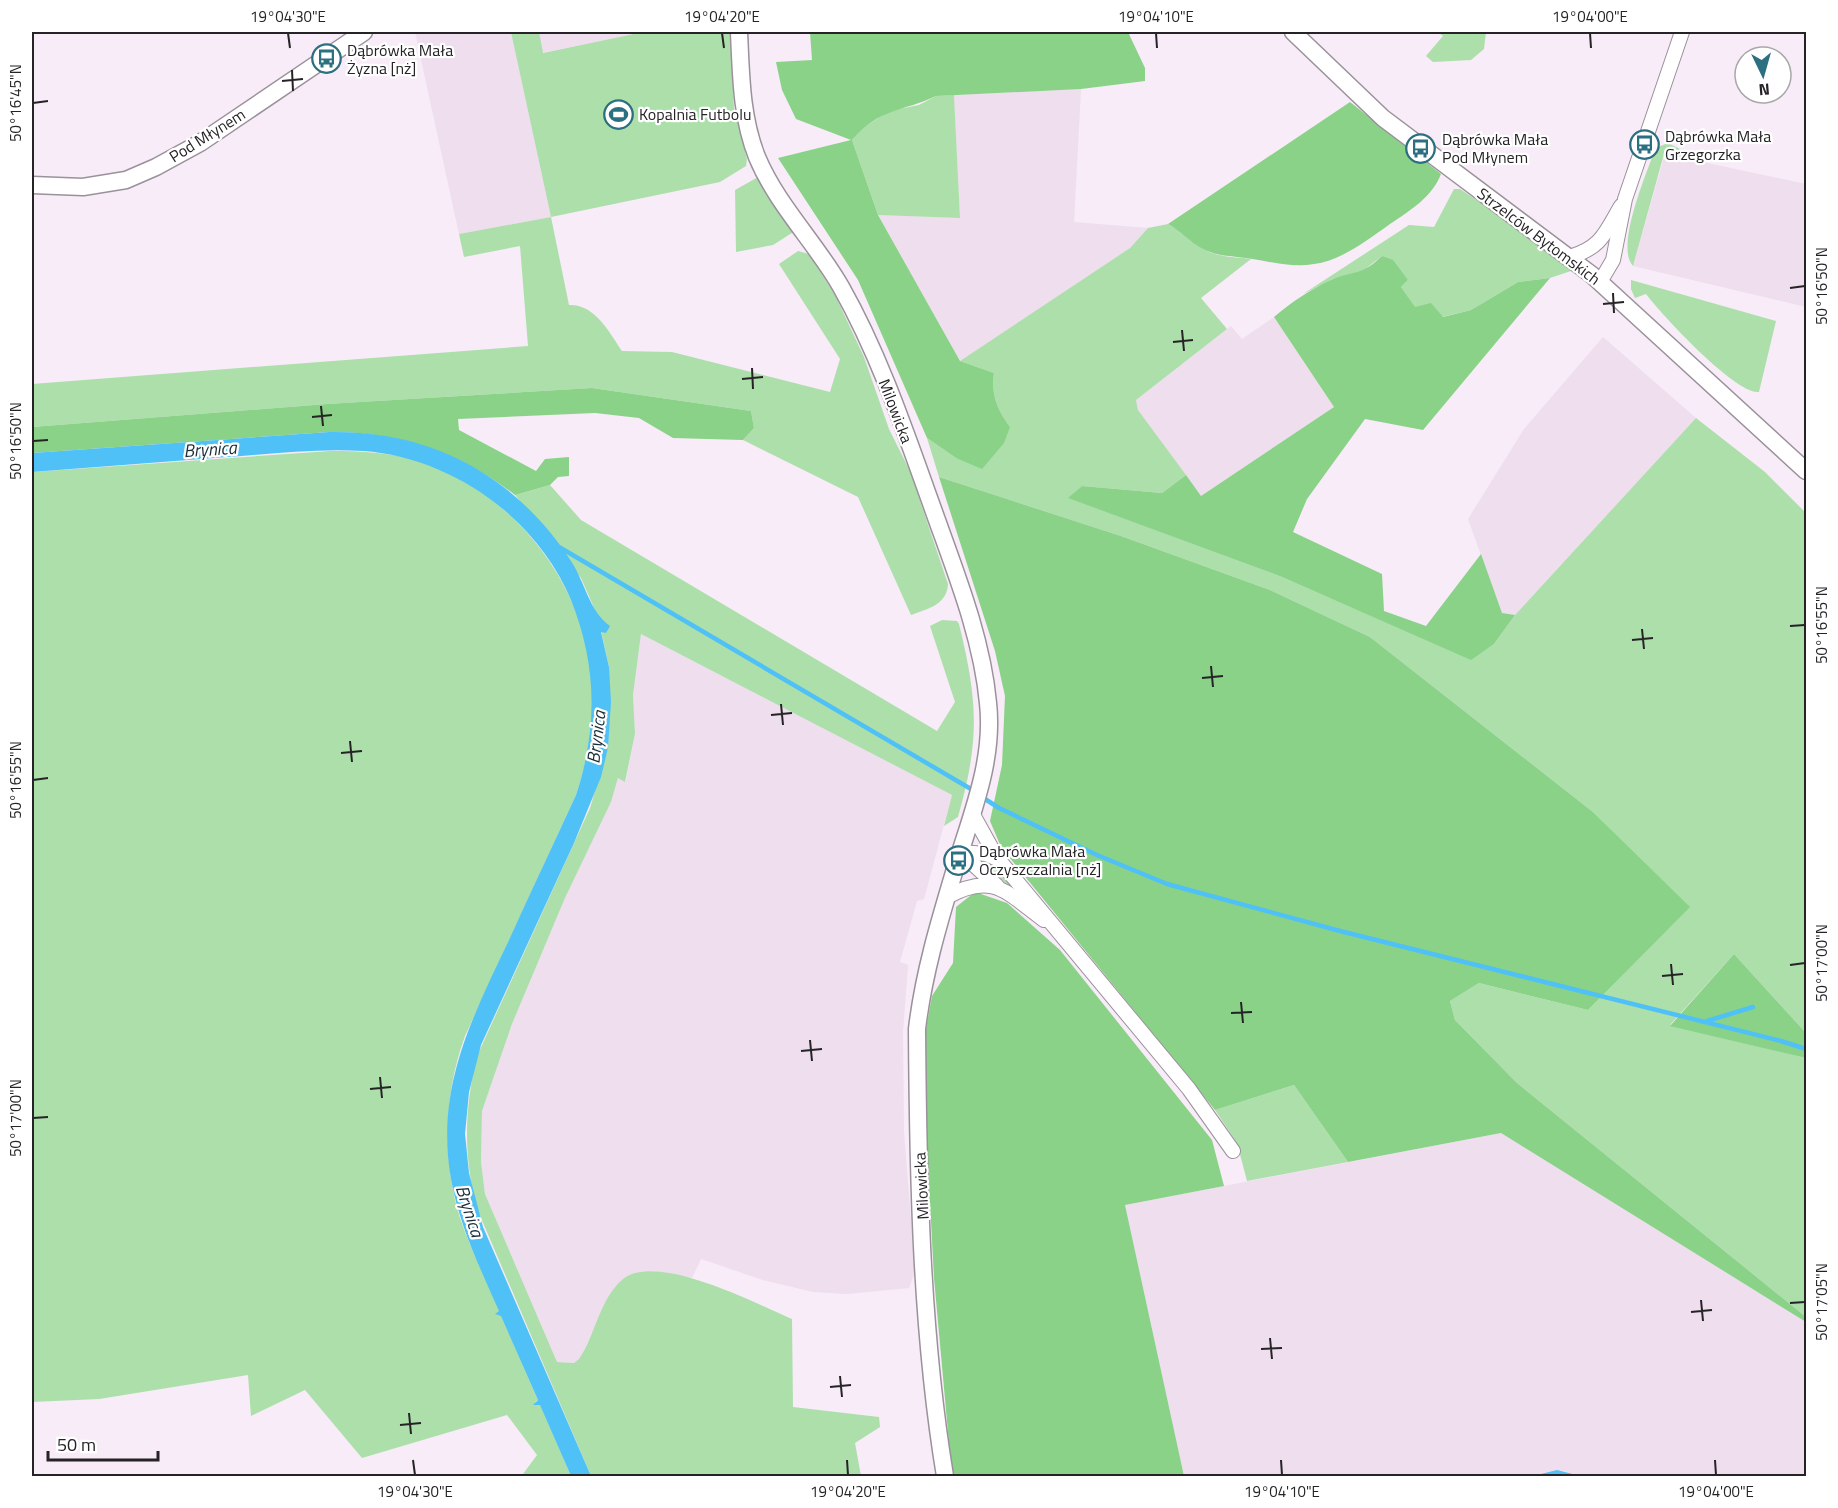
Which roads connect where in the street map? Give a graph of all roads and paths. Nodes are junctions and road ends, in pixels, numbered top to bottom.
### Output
1 (364, 32) edge
2 (739, 32) edge
3 (1293, 32) edge
4 (1682, 32) edge
5 (32, 185) edge
6 (1625, 199) junction
7 (1598, 243) junction
8 (1570, 257) junction
9 (1596, 278) junction
10 (1806, 471) edge
11 (973, 811) junction
12 (960, 852) junction
13 (999, 860) junction
14 (998, 886) junction
15 (947, 897) junction
16 (1050, 925) junction
17 (1233, 1151) dead end
18 (945, 1476) edge

1 - 5 street, Pod Młynem
2 - 11 street, Milowicka
3 - 8 street, Strzelców Bytomskich
4 - 6 street
6 - 7 street
6 - 9 street
7 - 8 street
7 - 9 street
8 - 9 street, Strzelców Bytomskich
9 - 10 street, Strzelców Bytomskich
11 - 12 street, Milowicka
11 - 13 street
12 - 13 street
12 - 14 street
12 - 15 street, Milowicka
13 - 16 street
14 - 15 street
14 - 16 street
15 - 18 street, Milowicka
16 - 17 street

